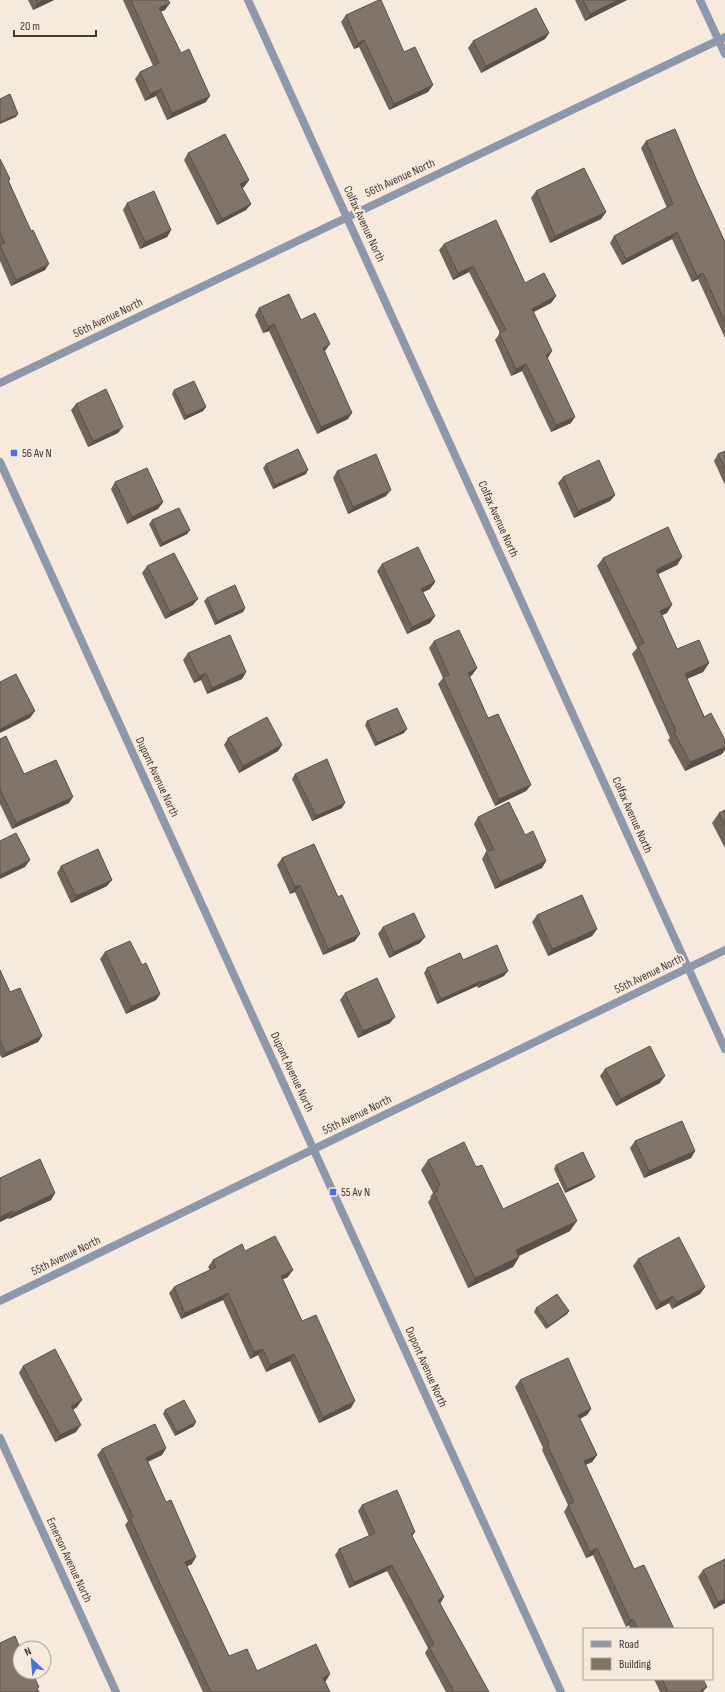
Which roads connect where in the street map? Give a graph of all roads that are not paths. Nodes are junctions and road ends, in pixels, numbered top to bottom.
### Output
1 (248, 0) edge
2 (700, 0) edge
3 (722, 39) edge
4 (725, 54) edge
5 (347, 217) junction
6 (0, 383) edge
7 (0, 462) edge
8 (725, 950) edge
9 (688, 968) junction
10 (725, 1049) edge
11 (314, 1149) junction
12 (0, 1301) edge
13 (0, 1438) edge
14 (116, 1692) edge
15 (561, 1692) edge

1 - 5 street, Colfax Avenue North
2 - 3 street
3 - 4 street
3 - 5 street, 56th Avenue North
5 - 6 street, 56th Avenue North
5 - 9 street, Colfax Avenue North
7 - 11 street, Dupont Avenue North
8 - 9 street, 55th Avenue North
9 - 10 street, Colfax Avenue North
9 - 11 street, 55th Avenue North
11 - 12 street, 55th Avenue North
11 - 15 street, Dupont Avenue North
13 - 14 street, Emerson Avenue North

